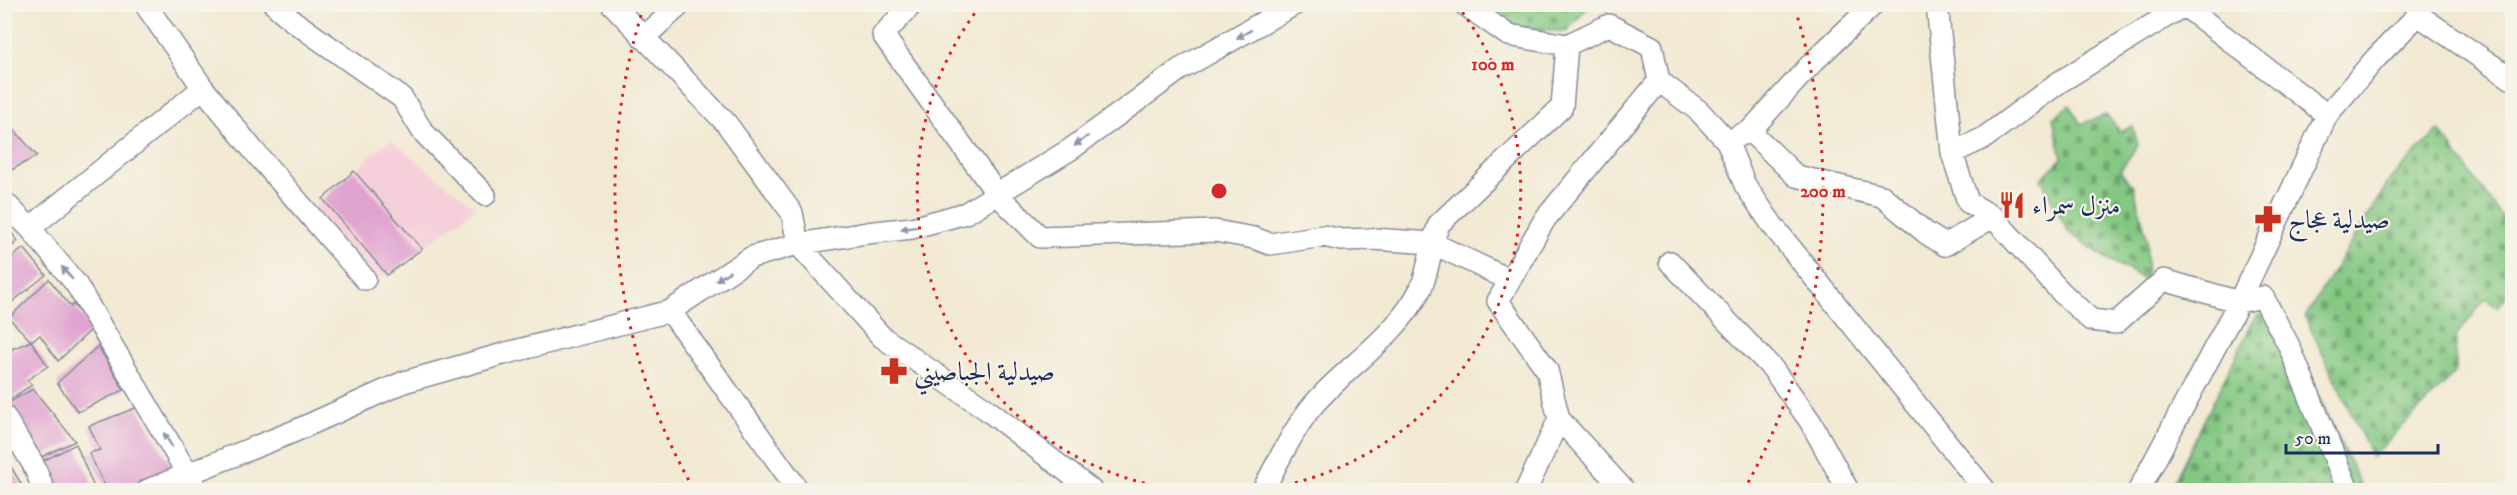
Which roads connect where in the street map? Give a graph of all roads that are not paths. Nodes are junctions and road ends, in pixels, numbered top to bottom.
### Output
1 (145, 4) edge
2 (274, 4) edge
3 (612, 4) edge
4 (681, 4) edge
5 (912, 4) edge
6 (1294, 4) edge
7 (1464, 4) edge
8 (1874, 4) edge
9 (1937, 4) edge
10 (2183, 5) edge
11 (2420, 10) edge
12 (643, 38) junction
13 (1567, 45) junction
14 (2512, 79) edge
15 (1659, 81) junction
16 (203, 88) junction
17 (2327, 116) junction
18 (1750, 131) junction
19 (1727, 141) junction
20 (1952, 153) junction
21 (998, 194) junction
22 (485, 195) dead end
23 (4, 202) edge
24 (1993, 217) junction
25 (30, 228) junction
26 (1432, 243) junction
27 (798, 244) junction
28 (1670, 262) dead end
29 (365, 279) dead end
30 (1510, 280) junction
31 (2239, 302) junction
32 (670, 311) junction
33 (4, 416) edge
34 (1559, 419) junction
35 (193, 482) edge
36 (44, 490) edge
37 (148, 490) edge
38 (798, 490) edge
39 (1091, 490) edge
40 (1263, 490) edge
41 (1526, 490) edge
42 (1624, 490) edge
43 (1848, 490) edge
44 (1985, 490) edge
45 (2139, 490) edge
46 (2348, 490) edge

1 - 16 street
2 - 22 street
3 - 12 street
4 - 12 street
5 - 21 street
6 -> 21 street
7 - 13 street
8 - 18 street
9 - 20 street
10 - 17 street
10 - 20 street
11 - 14 street
11 - 17 street
12 - 27 street
13 - 15 street
13 - 26 street
15 - 19 street
15 - 30 street
16 - 25 street
16 - 29 street
17 - 31 street
18 - 19 street
18 - 24 street
19 - 44 street
20 - 24 street
21 - 26 street
21 -> 27 street
23 - 25 street
24 - 31 street
35 -> 25 street
26 - 30 street
26 - 40 street
27 -> 32 street
27 - 39 street
28 - 43 street
30 - 34 street
31 - 45 street
31 - 46 street
32 - 35 street
32 - 38 street
33 - 36 street
34 - 41 street
34 - 42 street
35 - 37 street

